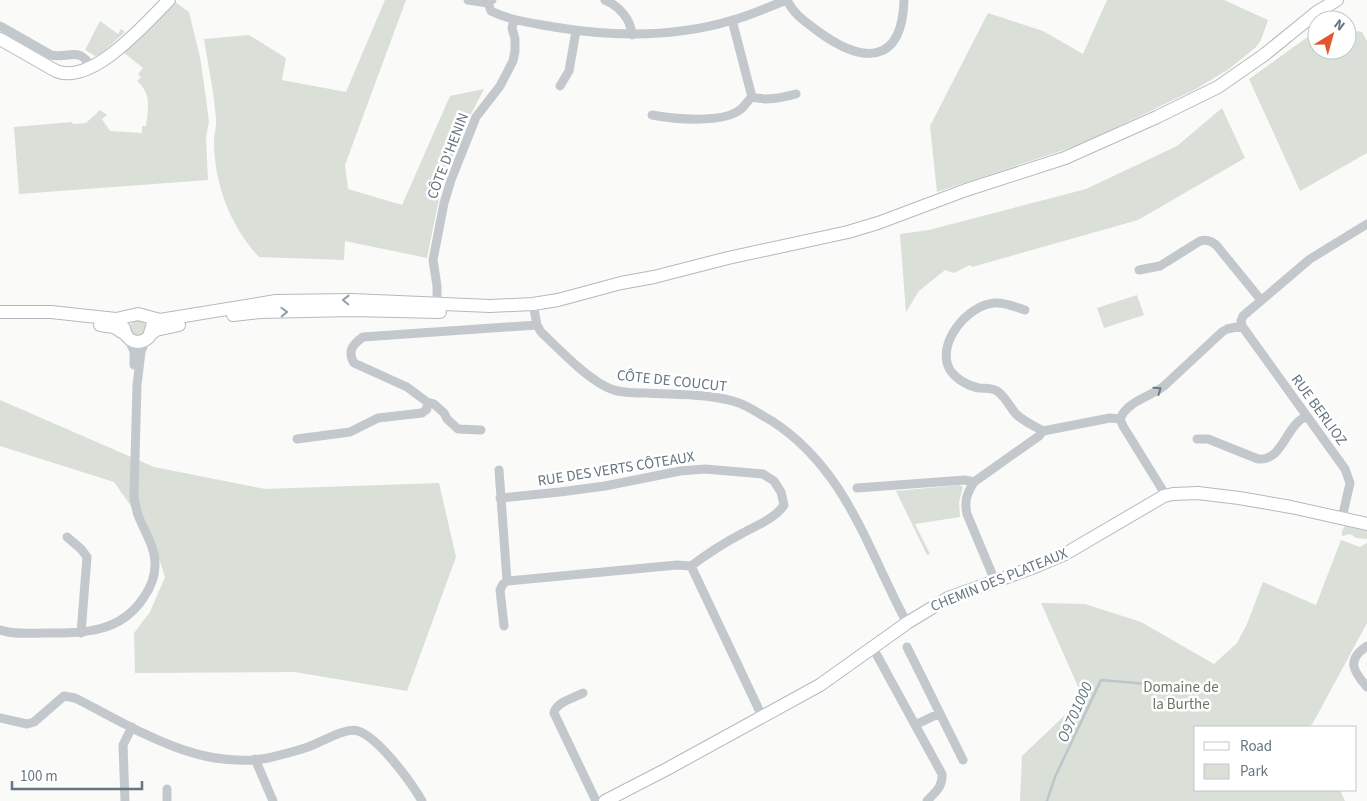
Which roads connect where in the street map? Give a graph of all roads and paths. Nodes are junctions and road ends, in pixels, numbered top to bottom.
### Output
1 (169, 0) edge
2 (468, 0) edge
3 (605, 0) edge
4 (787, 0) edge
5 (904, 0) edge
6 (1337, 0) edge
7 (490, 1) edge
8 (514, 20) junction
9 (732, 20) junction
10 (0, 26) edge
11 (576, 30) junction
12 (632, 35) junction
13 (0, 39) edge
14 (90, 68) junction
15 (560, 86) dead end
16 (796, 94) dead end
17 (752, 97) junction
18 (652, 115) dead end
19 (1367, 224) edge
20 (1139, 270) dead end
21 (1262, 300) junction
22 (437, 308) junction
23 (534, 308) junction
24 (1025, 310) dead end
25 (0, 312) edge
26 (129, 317) junction
27 (147, 317) junction
28 (0, 318) edge
29 (537, 325) junction
30 (1242, 326) junction
31 (126, 336) junction
32 (148, 337) junction
33 (137, 385) junction
34 (427, 402) junction
35 (1306, 416) junction
36 (1120, 419) junction
37 (481, 430) dead end
38 (1043, 431) junction
39 (297, 439) dead end
40 (1197, 440) dead end
41 (499, 470) dead end
42 (974, 482) junction
43 (857, 488) dead end
44 (1164, 496) junction
45 (500, 498) junction
46 (1342, 518) junction
47 (1367, 524) edge
48 (67, 537) dead end
49 (691, 566) junction
50 (507, 581) junction
51 (995, 581) junction
52 (907, 623) junction
53 (504, 626) dead end
54 (1, 631) edge
55 (81, 633) junction
56 (1367, 646) edge
57 (873, 648) junction
58 (907, 648) dead end
59 (1367, 687) edge
60 (583, 693) dead end
61 (940, 713) junction
62 (762, 716) junction
63 (0, 718) edge
64 (915, 725) junction
65 (132, 727) junction
66 (255, 759) junction
67 (963, 760) dead end
68 (167, 789) dead end
69 (125, 801) edge
70 (167, 801) edge
71 (273, 801) edge
72 (422, 801) edge
73 (596, 801) edge
74 (605, 801) edge
75 (927, 801) edge

1 - 14 street
2 - 7 street
3 - 12 street
4 - 5 street
4 - 9 street
6 - 23 street
7 - 8 street
8 - 11 street
8 - 22 street, CÔTE D'HENIN
9 - 12 street
9 - 17 street
10 - 14 street
11 - 12 street
11 - 15 street
13 - 14 street
16 - 17 street
17 - 18 street
19 - 21 street
20 - 21 street
21 - 30 street
22 - 23 street
22 -> 27 street
32 -> 22 street
23 - 29 street, CÔTE DE COUCUT
24 - 38 street
25 - 26 street
26 - 27 street
26 - 31 street
27 - 32 street
28 - 31 street
29 - 34 street
29 - 52 street, CÔTE DE COUCUT
30 - 35 street, RUE BERLIOZ
36 -> 30 street
31 - 32 street
31 - 33 street
32 - 33 street
33 - 55 street
34 - 37 street
34 - 39 street
35 - 40 street
35 - 46 street, RUE BERLIOZ
36 - 38 street
36 - 44 street
38 - 42 street
41 - 45 street
42 - 43 street
42 - 51 street
44 - 46 street, CHEMIN DES PLATEAUX
44 - 51 street, CHEMIN DES PLATEAUX
45 - 49 street, RUE DES VERTS CÔTEAUX
45 - 50 street
46 - 47 street, CHEMIN DES PLATEAUX
48 - 55 street
49 - 50 street
49 - 62 street
50 - 53 street
51 - 52 street, CHEMIN DES PLATEAUX
52 - 57 street, CHEMIN DES PLATEAUX
54 - 55 street
56 - 59 street
57 - 62 street, CHEMIN DES PLATEAUX
57 - 64 street
58 - 61 street
60 - 73 street
61 - 64 street
61 - 67 street
62 - 74 street, CHEMIN DES PLATEAUX
63 - 65 street
64 - 75 street
65 - 66 street
65 - 69 street
66 - 71 street
66 - 72 street
68 - 70 street

